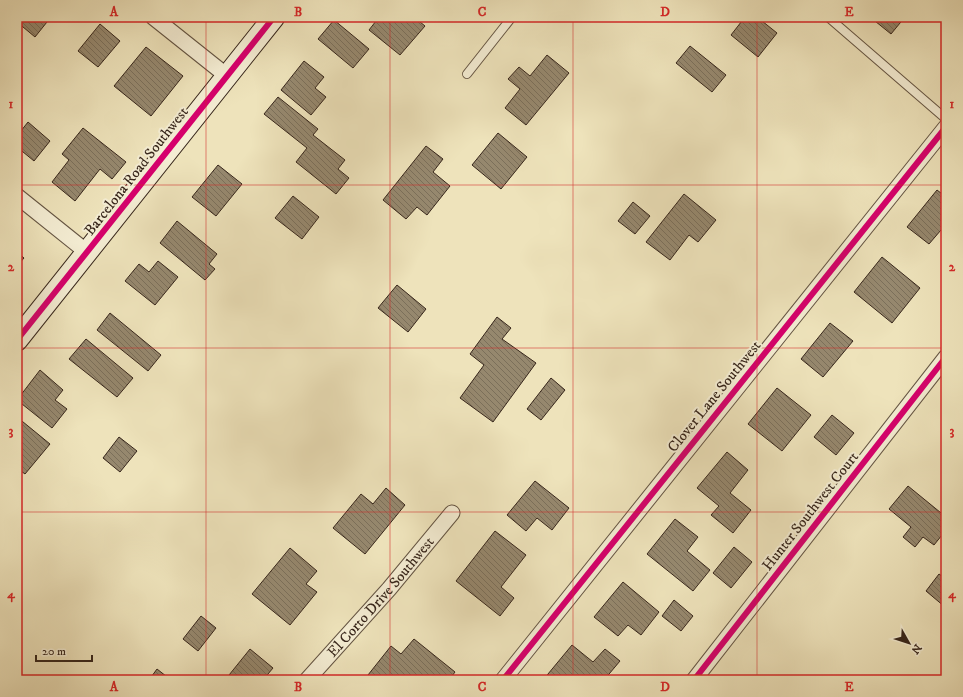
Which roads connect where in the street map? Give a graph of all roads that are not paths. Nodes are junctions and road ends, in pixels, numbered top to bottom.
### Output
1 (153, 17) edge
2 (274, 17) edge
3 (512, 17) edge
4 (828, 17) edge
5 (467, 74) dead end
6 (227, 76) junction
7 (946, 119) edge
8 (946, 128) edge
9 (17, 196) edge
10 (88, 253) junction
11 (17, 340) edge
12 (946, 358) edge
13 (452, 513) dead end
14 (307, 680) edge
15 (503, 680) edge
16 (694, 680) edge

1 - 6 street
2 - 6 street, Barcelona Road Southwest
3 - 5 lane
4 - 7 lane
6 - 10 street, Barcelona Road Southwest
8 - 15 street, Clover Lane Southwest
9 - 10 street
10 - 11 street, Barcelona Road Southwest
12 - 16 street, Hunter Southwest Court
13 - 14 street, El Corto Drive Southwest

